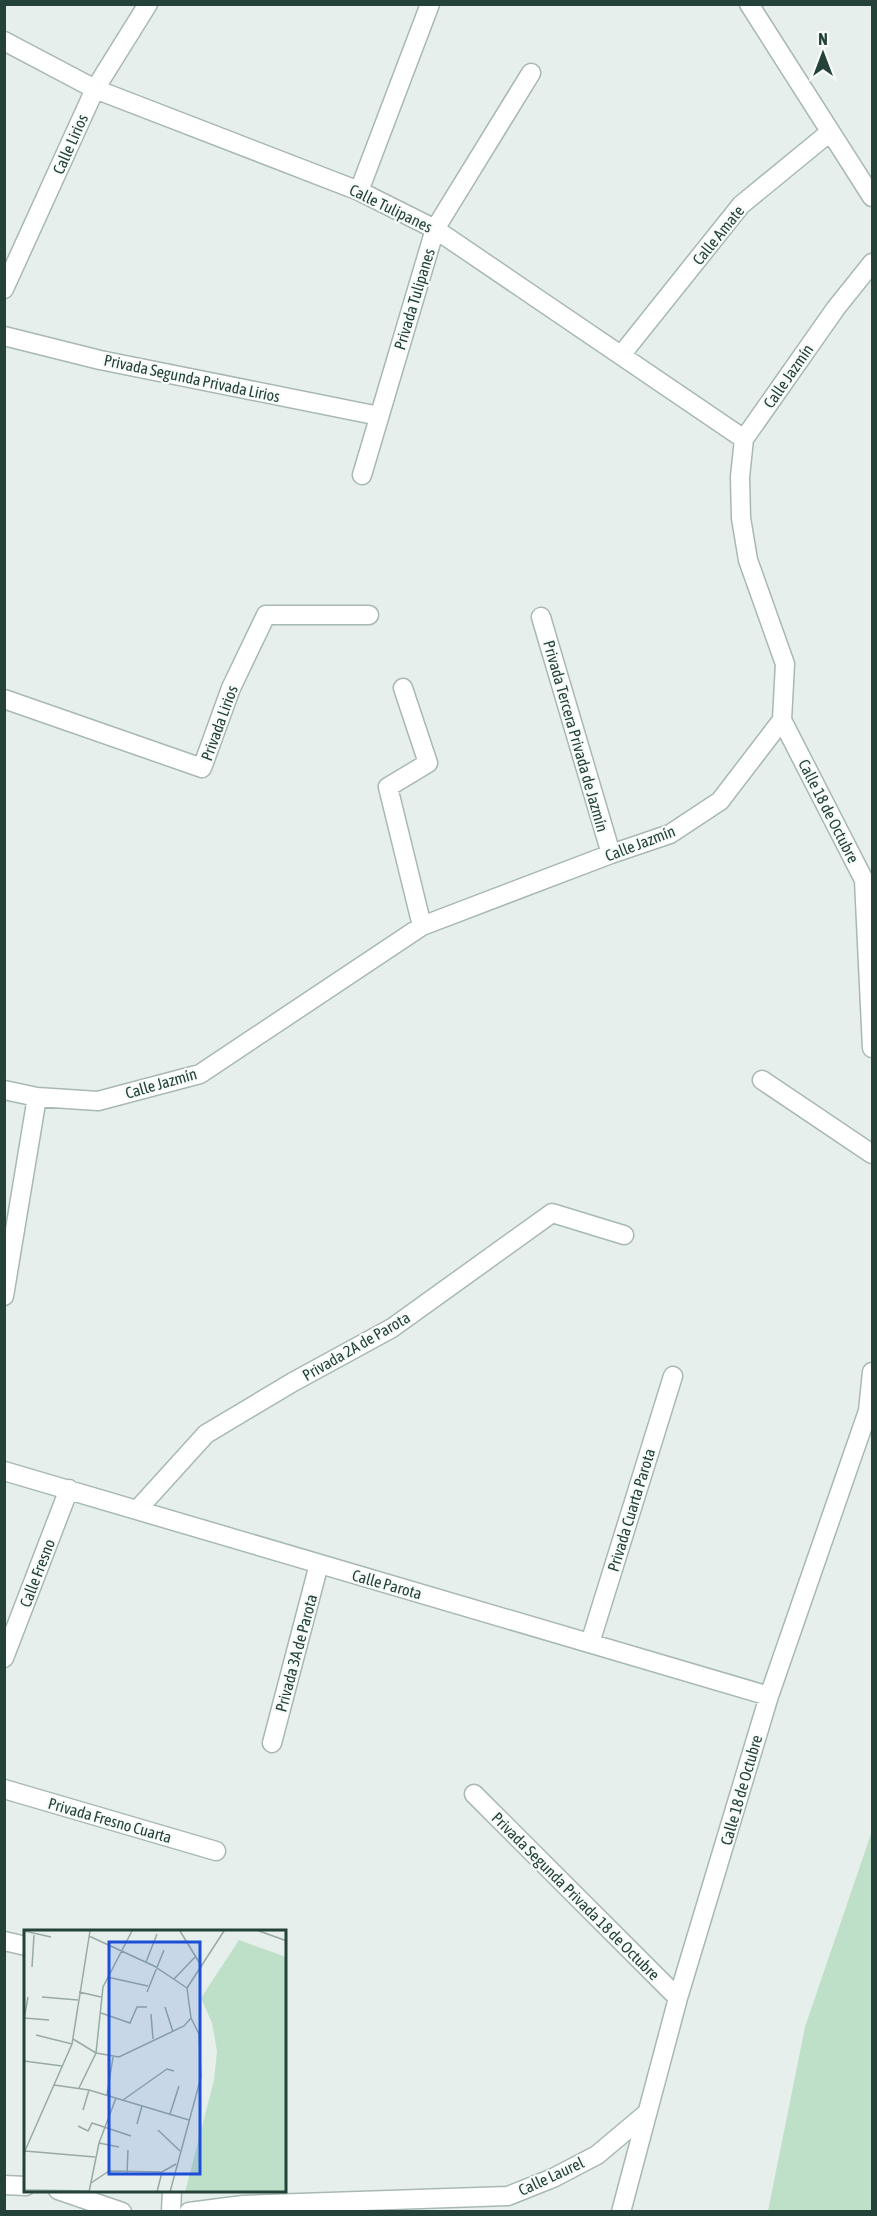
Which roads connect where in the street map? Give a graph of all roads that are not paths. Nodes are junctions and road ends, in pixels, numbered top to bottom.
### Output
1 (148, 4) edge
2 (430, 4) edge
3 (749, 4) edge
4 (4, 41) edge
5 (531, 73) dead end
6 (95, 89) junction
7 (830, 132) junction
8 (359, 191) junction
9 (873, 197) edge
10 (435, 229) junction
11 (873, 263) edge
12 (4, 289) edge
13 (4, 336) edge
14 (622, 354) junction
15 (379, 417) junction
16 (744, 439) junction
17 (362, 475) dead end
18 (369, 615) dead end
19 (542, 617) dead end
20 (403, 688) dead end
21 (4, 699) edge
22 (782, 720) junction
23 (611, 854) junction
24 (422, 926) junction
25 (873, 1048) edge
26 (762, 1080) dead end
27 (4, 1090) edge
28 (37, 1097) junction
29 (873, 1154) edge
30 (624, 1235) dead end
31 (4, 1296) edge
32 (873, 1372) edge
33 (673, 1376) dead end
34 (4, 1471) edge
35 (69, 1489) junction
36 (138, 1509) junction
37 (319, 1564) junction
38 (590, 1643) junction
39 (4, 1658) edge
40 (769, 1696) junction
41 (272, 1743) dead end
42 (4, 1789) edge
43 (474, 1794) dead end
44 (216, 1851) dead end
45 (4, 1941) edge
46 (24, 1946) edge
47 (678, 1998) junction
48 (647, 2114) junction
49 (4, 2185) edge
50 (24, 2186) edge
51 (64, 2192) edge
52 (172, 2192) edge
53 (506, 2204) edge
54 (122, 2211) edge
55 (171, 2211) edge
56 (189, 2211) edge
57 (621, 2211) edge

1 - 6 street, Calle Lirios
2 - 8 street
3 - 7 street
4 - 6 street, Calle Tulipanes
5 - 10 street, Privada Tulipanes
6 - 8 street, Calle Tulipanes
6 - 12 street, Calle Lirios
7 - 9 street
7 - 14 street, Calle Amate
8 - 10 street, Calle Tulipanes
10 - 14 street, Calle Tulipanes
10 - 15 street, Privada Tulipanes
11 - 16 street, Calle Jazmín
13 - 15 street, Privada Segunda Privada Lirios
14 - 16 street, Calle Tulipanes
15 - 17 street, Privada Tulipanes
16 - 22 street, Calle Jazmín
18 - 21 street, Privada Lirios
19 - 23 street, Privada Tercera Privada de Jazmín
20 - 24 street
22 - 23 street, Calle Jazmín
22 - 25 street, Calle 18 de Octubre
23 - 24 street, Calle Jazmín
24 - 28 street, Calle Jazmín
26 - 29 street
27 - 28 street, Calle Jazmín
28 - 31 street
30 - 36 street, Privada 2A de Parota
32 - 40 street, Calle 18 de Octubre
33 - 38 street, Privada Cuarta Parota
34 - 35 street, Calle Parota
35 - 36 street, Calle Parota
35 - 39 street, Calle Fresno
36 - 37 street, Calle Parota
37 - 38 street, Calle Parota
37 - 41 street, Privada 3A de Parota
38 - 40 street, Calle Parota
40 - 47 street, Calle 18 de Octubre
42 - 44 street, Privada Fresno Cuarta
43 - 47 street, Privada Segunda Privada 18 de Octubre
45 - 46 street
47 - 48 street, Calle 18 de Octubre
48 - 53 street, Calle Laurel
48 - 57 street, Calle 18 de Octubre
49 - 50 street
51 - 54 street
52 - 55 street
53 - 56 street, Calle Laurel

